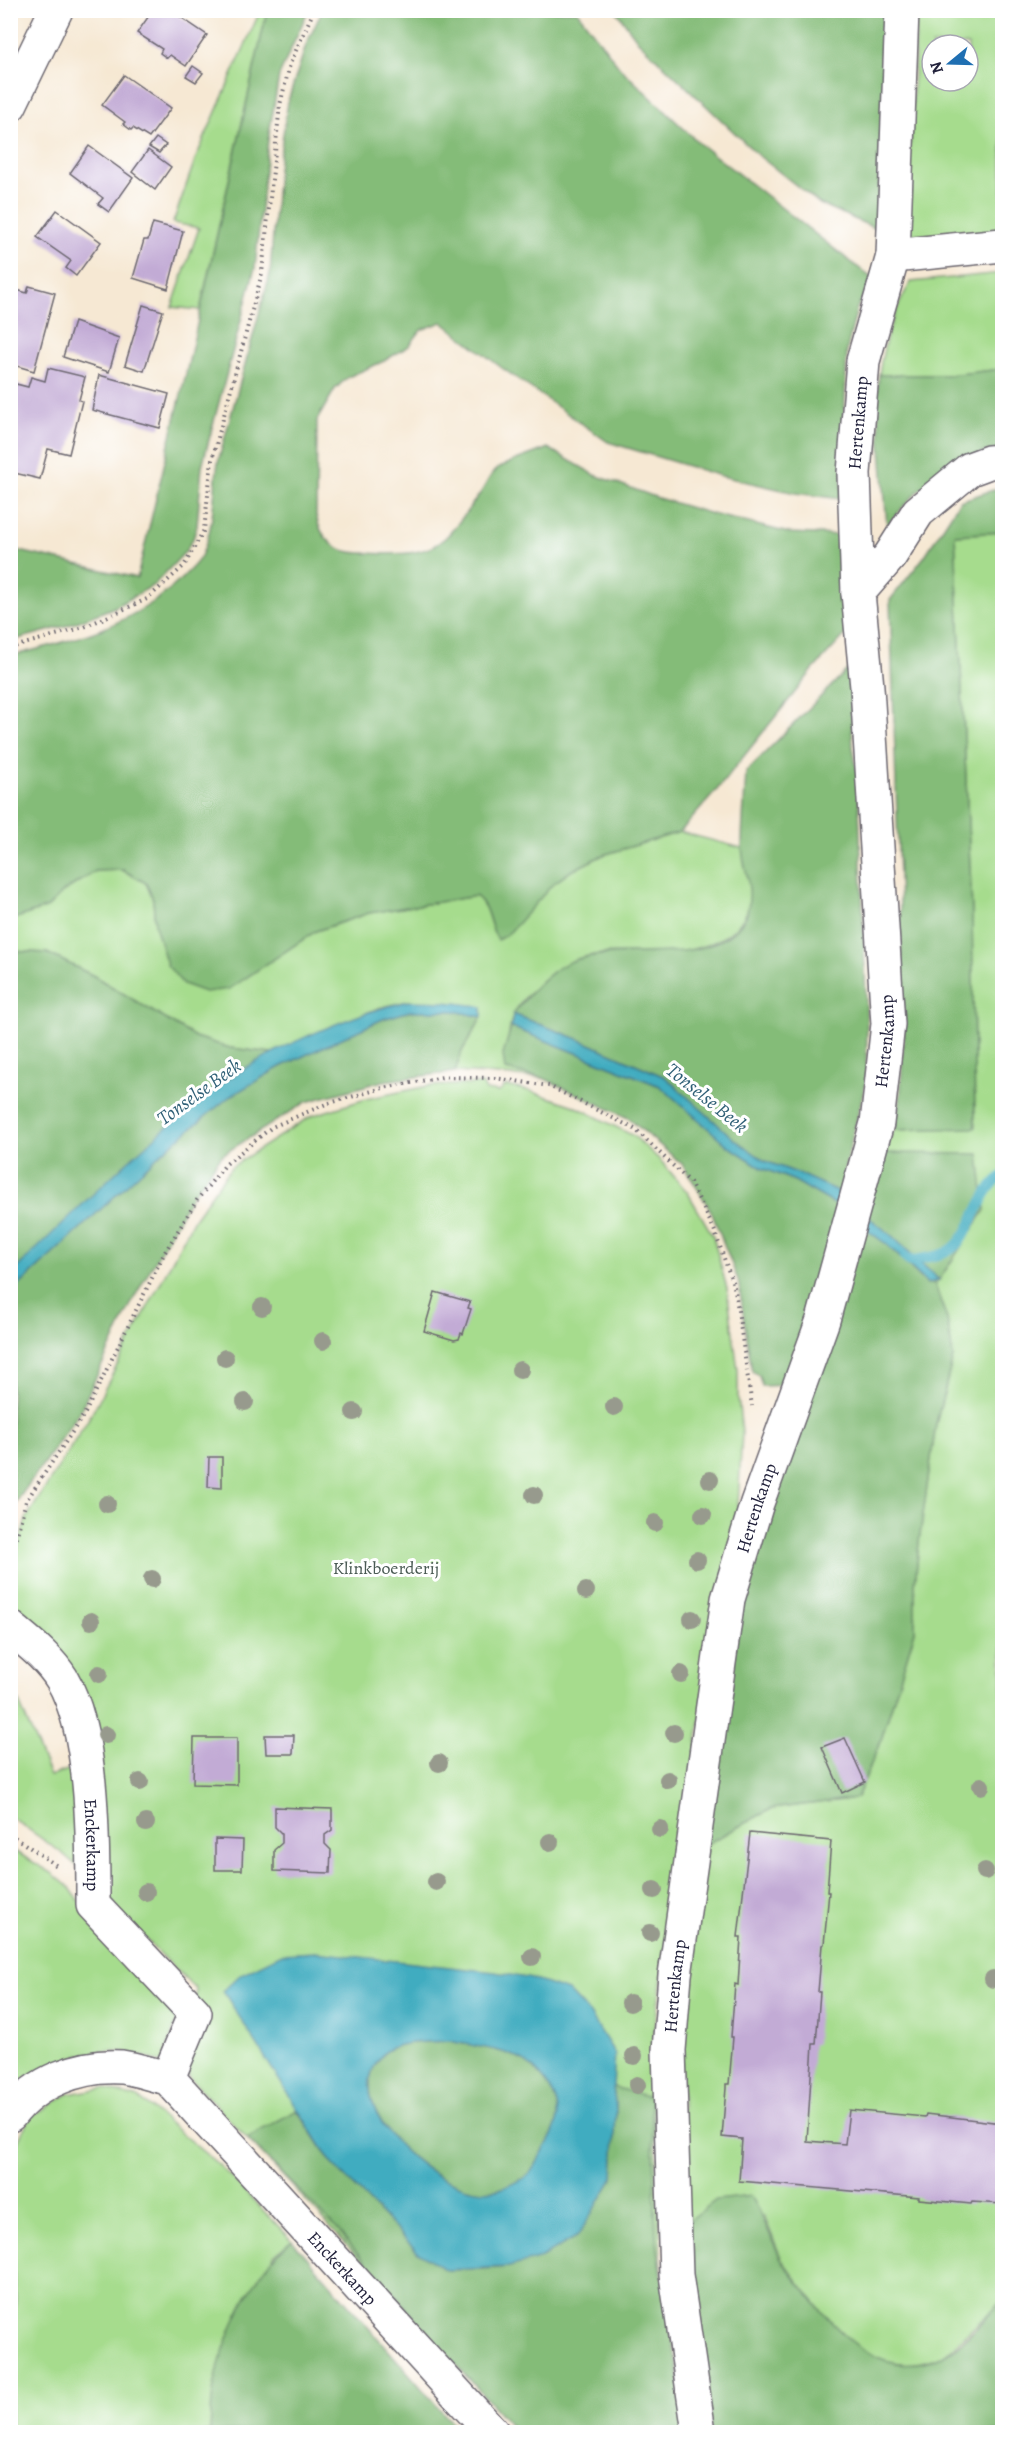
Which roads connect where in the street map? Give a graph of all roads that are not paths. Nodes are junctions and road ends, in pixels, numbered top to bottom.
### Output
1 (56, 10) edge
2 (902, 10) edge
3 (10, 105) edge
4 (1002, 245) edge
5 (893, 256) junction
6 (1002, 461) edge
7 (858, 592) junction
8 (10, 1627) edge
9 (168, 2078) junction
10 (10, 2115) edge
11 (492, 2433) edge
12 (699, 2433) edge

1 - 3 street
2 - 5 street, Hertenkamp
4 - 5 street
5 - 7 street, Hertenkamp
6 - 7 street
7 - 12 street, Hertenkamp
8 - 9 street, Enckerkamp
9 - 10 street
9 - 11 street, Enckerkamp

